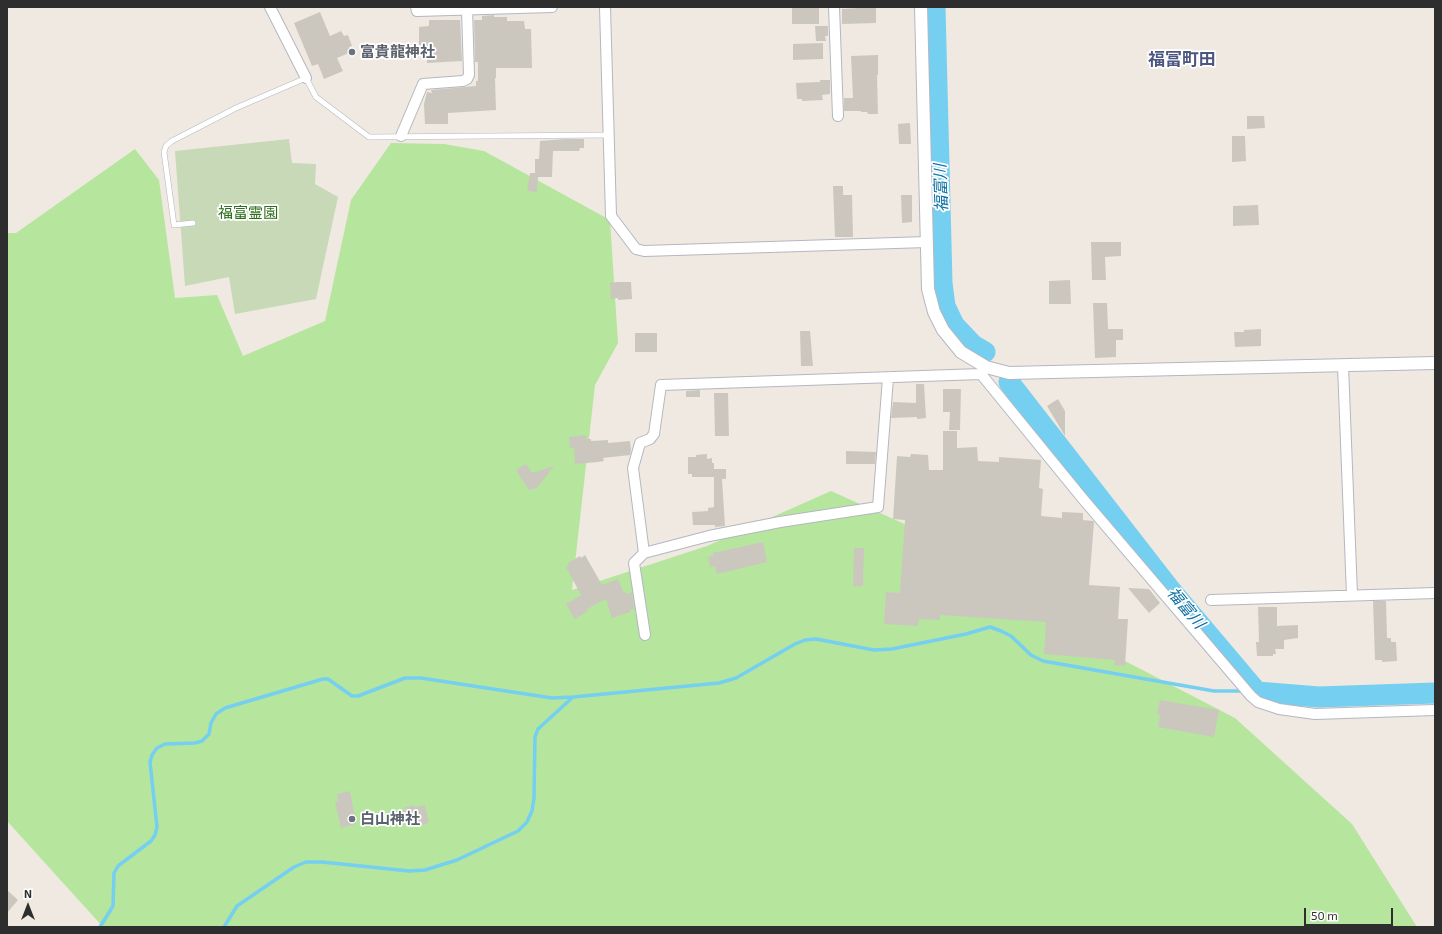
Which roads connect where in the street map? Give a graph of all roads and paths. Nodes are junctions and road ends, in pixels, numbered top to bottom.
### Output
1 (270, 7) edge
2 (416, 7) edge
3 (552, 7) edge
4 (605, 7) edge
5 (834, 7) edge
6 (921, 7) edge
7 (456, 8) edge
8 (467, 9) junction
9 (306, 78) junction
10 (838, 116) dead end
11 (609, 135) junction
12 (401, 136) junction
13 (193, 223) dead end
14 (927, 242) junction
15 (1435, 363) edge
16 (1343, 366) junction
17 (984, 371) junction
18 (888, 378) junction
19 (644, 553) junction
20 (1435, 593) edge
21 (1352, 595) junction
22 (1211, 600) dead end
23 (644, 635) dead end
24 (1435, 710) edge

1 - 9 street
2 - 7 street
3 - 8 street
4 - 11 street
5 - 10 street
6 - 14 street
7 - 8 street
8 - 12 street
9 - 12 lane
9 - 13 lane
11 - 12 lane
11 - 14 street
14 - 17 street
15 - 16 street
16 - 17 street
16 - 21 street
17 - 18 street
17 - 24 street
18 - 19 street
18 - 19 street
19 - 23 street
20 - 21 street
21 - 22 street

